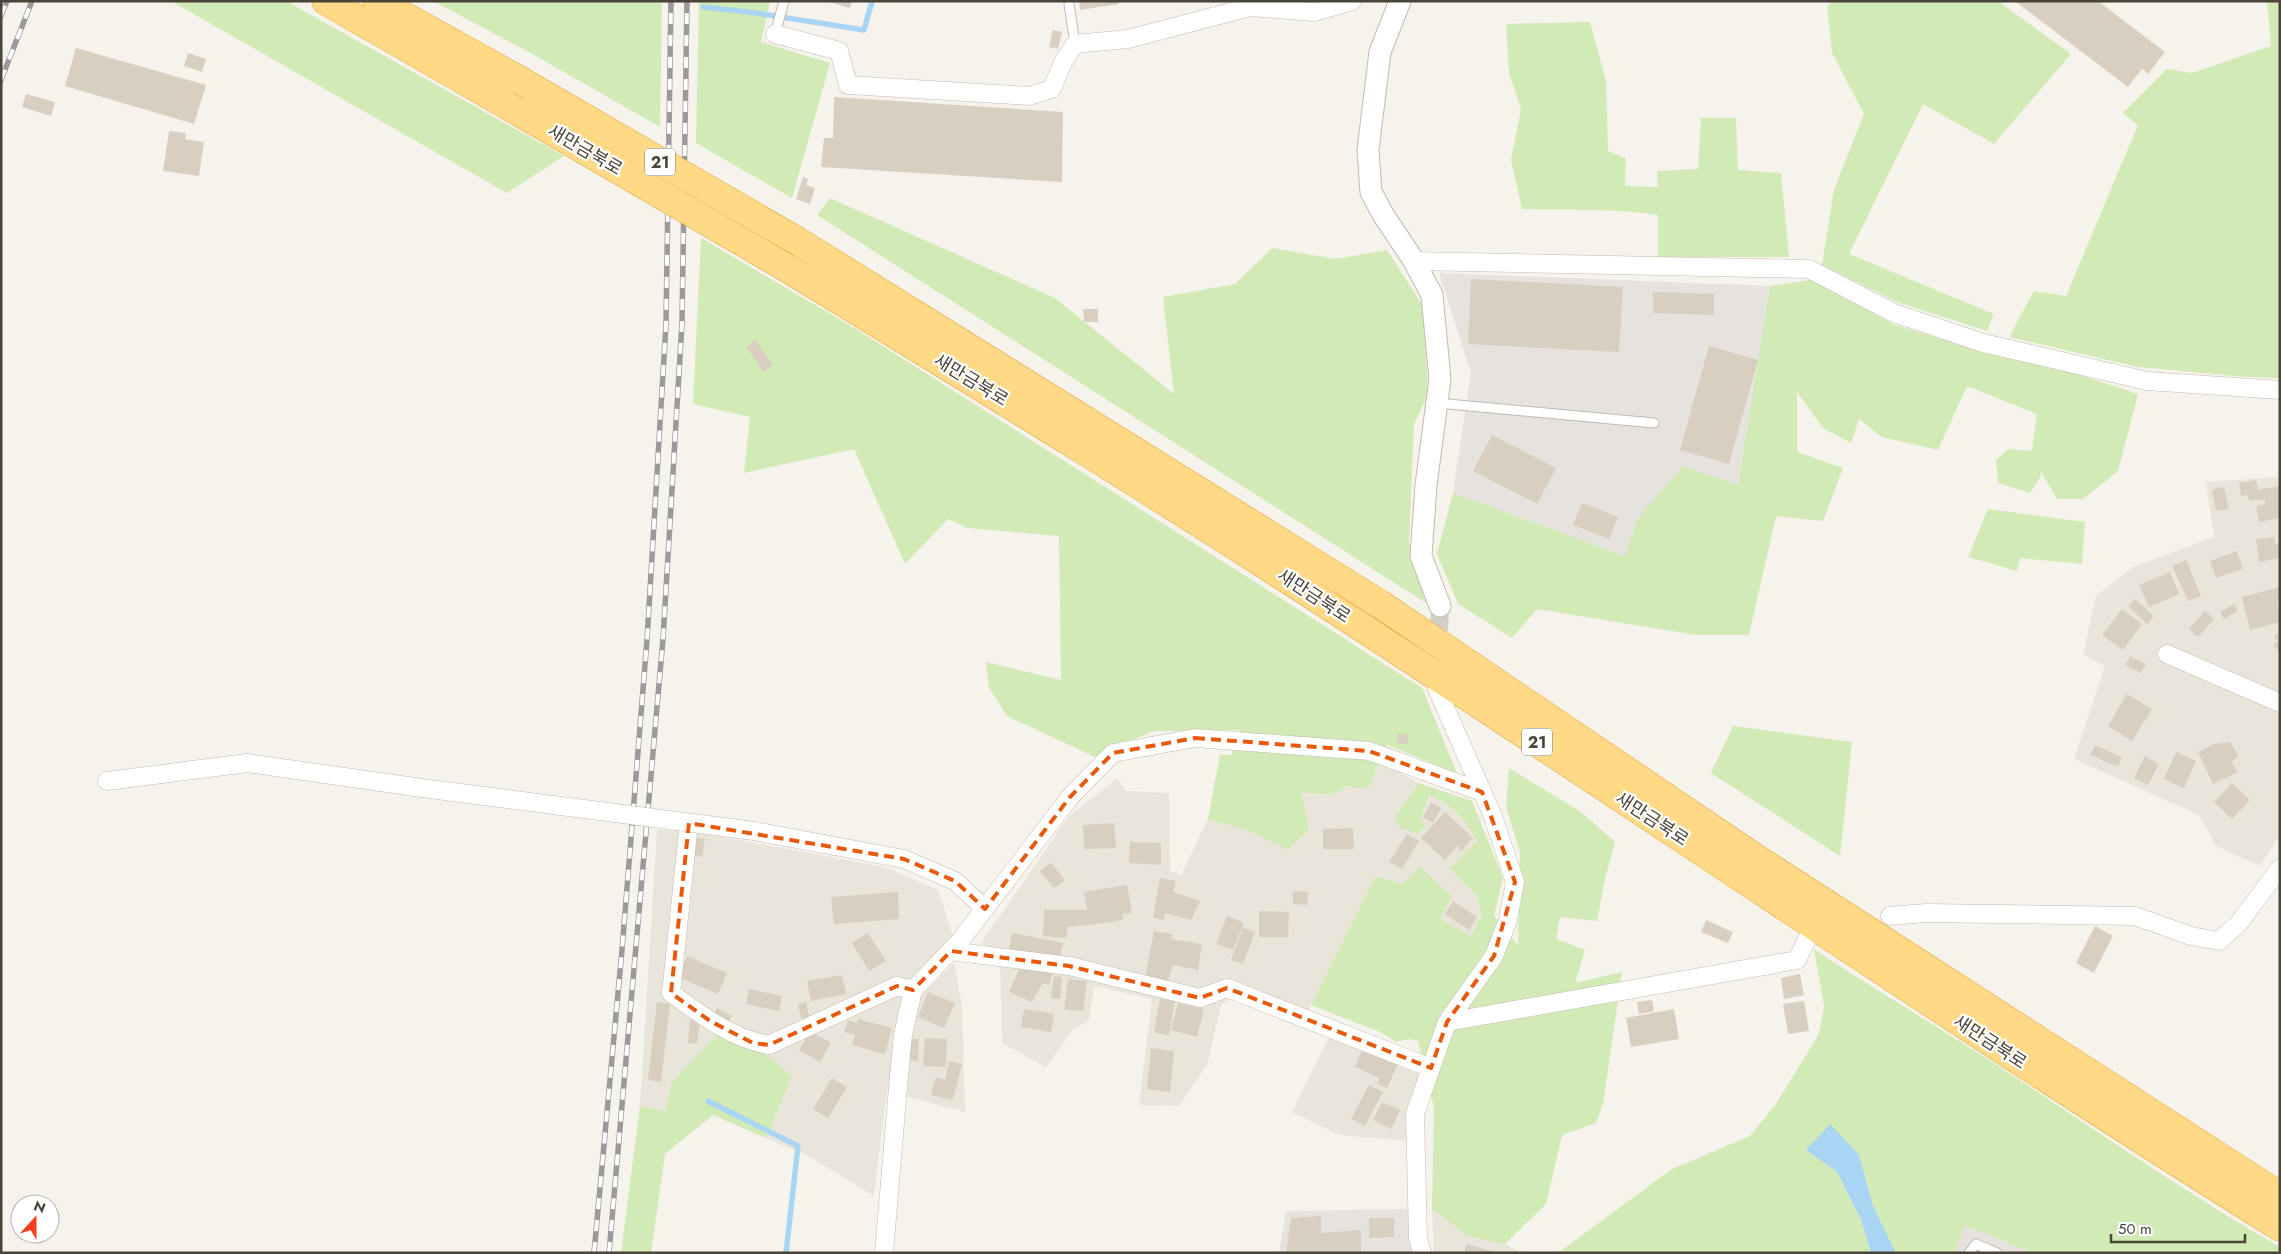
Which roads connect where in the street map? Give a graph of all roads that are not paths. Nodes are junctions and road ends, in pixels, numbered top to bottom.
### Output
1 (326, 1) edge
2 (376, 1) edge
3 (1352, 1) edge
4 (1400, 1) edge
5 (1069, 4) dead end
6 (783, 5) edge
7 (776, 29) joint
8 (1075, 44) junction
9 (1414, 261) junction
10 (2280, 390) edge
11 (1437, 403) junction
12 (1654, 423) dead end
13 (1440, 606) tunnel mouth
14 (2167, 654) dead end
15 (1437, 689) tunnel mouth
16 (2280, 703) edge
17 (107, 780) dead end
18 (1482, 792) junction
19 (689, 822) junction
20 (2280, 868) edge
21 (985, 910) junction
22 (1890, 916) dead end
23 (1807, 939) dead end
24 (951, 951) junction
25 (913, 990) junction
26 (1447, 1022) junction
27 (1431, 1068) junction
28 (2280, 1196) edge
29 (2280, 1227) edge
30 (1418, 1252) edge
31 (884, 1253) edge
32 (1969, 1253) edge
33 (1997, 1253) edge

1 - 29 highway, 새만금북로 / 21, bridge
2 - 28 highway, 새만금북로 / 21, bridge
3 - 8 street
4 - 9 street
5 - 8 lane
6 - 7 lane
7 - 8 street
9 - 10 street
9 - 11 street
11 - 12 lane
11 - 13 street
14 - 16 street
15 - 18 street
17 - 19 street, bridge
18 - 21 street
18 - 26 street
19 - 21 street, bridge
19 - 25 street
20 - 22 street
21 - 24 street
23 - 26 street
24 - 25 street
24 - 27 street
25 - 31 street
26 - 27 street
27 - 30 street
32 - 33 lane

